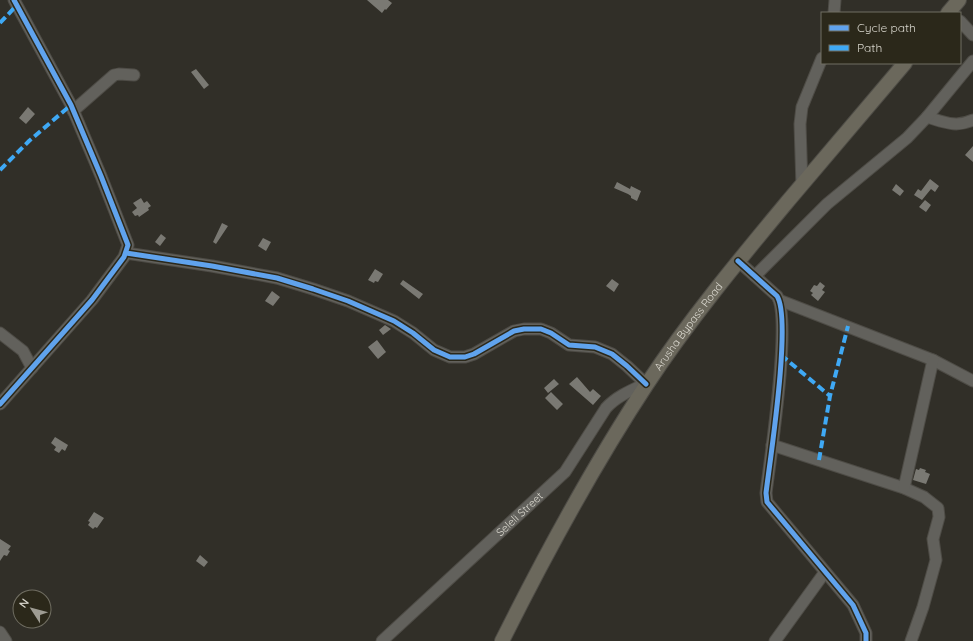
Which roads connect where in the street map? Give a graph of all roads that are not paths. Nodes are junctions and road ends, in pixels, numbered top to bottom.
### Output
1 (14, 0) edge
2 (835, 0) edge
3 (834, 12) edge
4 (961, 22) edge
5 (973, 35) edge
6 (821, 60) edge
7 (973, 61) edge
8 (904, 64) edge
9 (134, 74) dead end
10 (73, 111) junction
11 (927, 117) junction
12 (973, 120) edge
13 (802, 186) junction
14 (126, 253) junction
15 (738, 261) junction
16 (755, 276) junction
17 (779, 300) junction
18 (0, 333) edge
19 (933, 360) junction
20 (32, 368) junction
21 (973, 381) edge
22 (647, 383) junction
23 (0, 404) edge
24 (772, 445) junction
25 (904, 488) junction
26 (825, 572) junction
27 (0, 632) edge
28 (387, 640) edge
29 (6, 641) edge
30 (502, 641) edge
31 (774, 641) edge
32 (866, 641) edge
33 (911, 641) edge

1 - 10 street
2 - 3 street
4 - 5 street
6 - 13 street
7 - 11 street
8 - 13 main road, Arusha Bypass Road
9 - 10 street
10 - 14 street
11 - 12 street
11 - 16 street
13 - 15 main road, Arusha Bypass Road
14 - 20 street
14 - 22 street
15 - 16 street
15 - 22 main road, Arusha Bypass Road
16 - 17 street
17 - 19 street
17 - 24 street
18 - 20 street
19 - 21 street
19 - 25 street
20 - 23 street
22 - 28 street, Seleli Street
22 - 30 main road, Arusha Bypass Road
24 - 25 street
24 - 26 street
25 - 33 street
26 - 31 street
26 - 32 street
27 - 29 street

